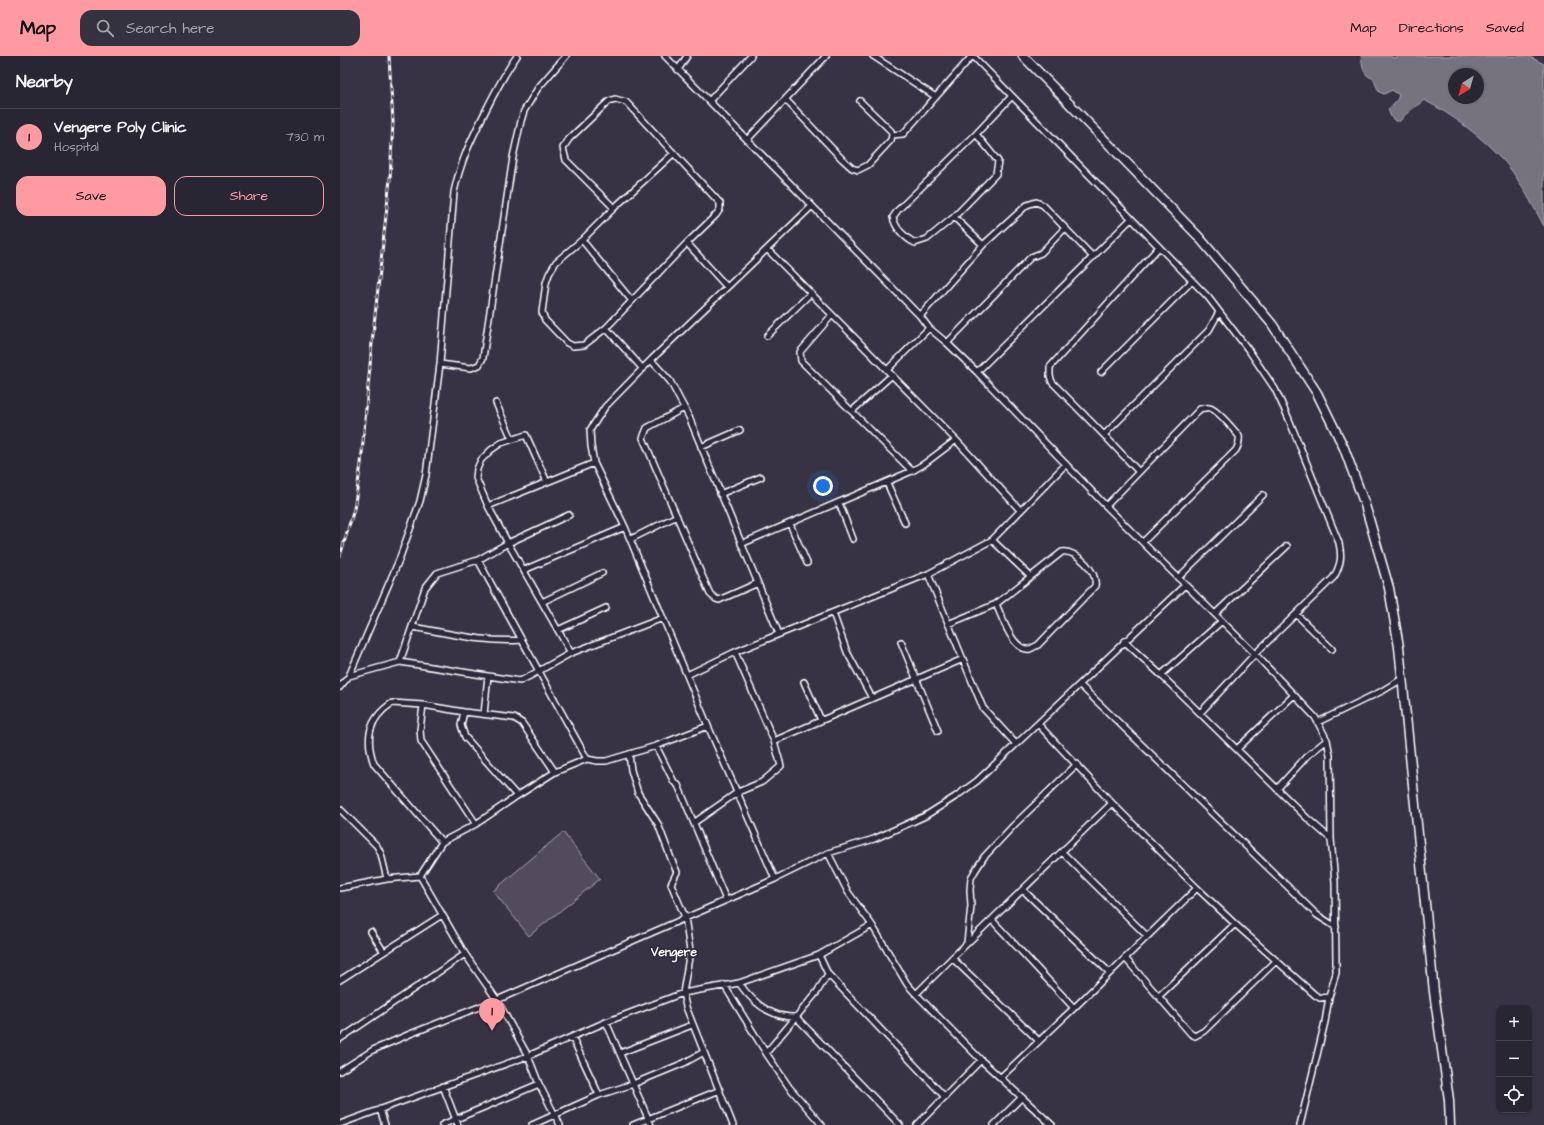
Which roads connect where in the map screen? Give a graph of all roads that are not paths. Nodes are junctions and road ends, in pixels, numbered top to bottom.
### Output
1 (517, 56) edge
2 (566, 56) edge
3 (665, 56) edge
4 (687, 56) edge
5 (751, 56) edge
6 (826, 56) edge
7 (873, 56) edge
8 (973, 56) edge
9 (1023, 56) edge
10 (678, 70) junction
11 (1012, 96) junction
12 (936, 97) junction
13 (786, 100) junction
14 (709, 101) junction
15 (860, 101) dead end
16 (976, 134) junction
17 (892, 135) junction
18 (747, 140) junction
19 (673, 154) junction
20 (812, 206) junction
21 (614, 208) junction
22 (954, 217) junction
23 (1131, 219) junction
24 (1065, 228) junction
25 (582, 240) junction
26 (687, 243) junction
27 (983, 245) junction
28 (1159, 247) junction
29 (767, 249) junction
30 (1093, 257) junction
31 (1192, 281) junction
32 (727, 287) junction
33 (811, 293) junction
34 (632, 301) junction
35 (1219, 312) junction
36 (832, 315) junction
37 (920, 316) junction
38 (606, 328) junction
39 (929, 328) junction
40 (767, 336) dead end
41 (947, 343) junction
42 (651, 360) junction
43 (440, 364) junction
44 (642, 369) junction
45 (887, 370) junction
46 (977, 372) junction
47 (1101, 372) dead end
48 (892, 375) junction
49 (496, 403) dead end
50 (684, 408) junction
51 (852, 411) junction
52 (740, 430) dead end
53 (1104, 435) junction
54 (512, 439) junction
55 (956, 440) junction
56 (701, 447) junction
57 (594, 463) junction
58 (1066, 464) junction
59 (912, 471) junction
60 (1139, 472) junction
61 (761, 477) dead end
62 (547, 482) junction
63 (887, 483) junction
64 (720, 494) junction
65 (1263, 494) dead end
66 (839, 503) junction
67 (488, 506) junction
68 (1106, 506) junction
69 (1020, 510) junction
70 (569, 515) dead end
71 (677, 516) junction
72 (905, 523) dead end
73 (790, 524) junction
74 (625, 526) junction
75 (630, 539) junction
76 (853, 539) dead end
77 (992, 540) junction
78 (1143, 542) junction
79 (508, 543) junction
80 (741, 544) junction
81 (1287, 546) dead end
82 (478, 560) junction
83 (807, 563) dead end
84 (524, 570) junction
85 (602, 573) dead end
86 (928, 574) junction
87 (1030, 576) junction
88 (1178, 578) junction
89 (758, 583) junction
90 (1185, 585) junction
91 (542, 602) junction
92 (996, 604) junction
93 (606, 608) dead end
94 (833, 613) junction
95 (1216, 613) junction
96 (1296, 614) junction
97 (664, 618) junction
98 (1222, 621) junction
99 (948, 624) junction
100 (412, 626) junction
101 (558, 630) junction
102 (778, 634) junction
103 (522, 640) junction
104 (1124, 641) junction
105 (901, 642) dead end
106 (1332, 649) dead end
107 (735, 652) junction
108 (571, 653) junction
109 (1256, 654) junction
110 (962, 658) junction
111 (400, 662) junction
112 (539, 671) junction
113 (687, 675) junction
114 (1161, 675) junction
115 (350, 676) junction
116 (488, 676) junction
117 (916, 679) junction
118 (1402, 679) junction
119 (804, 682) dead end
120 (1080, 685) junction
121 (340, 687) edge
122 (1294, 695) junction
123 (872, 698) junction
124 (423, 705) junction
125 (464, 712) junction
126 (1200, 713) junction
127 (484, 714) junction
128 (821, 720) junction
129 (1318, 722) junction
130 (1038, 724) junction
131 (708, 726) junction
132 (938, 730) dead end
133 (1327, 740) junction
134 (774, 741) junction
135 (1015, 743) junction
136 (656, 746) junction
137 (1236, 749) junction
138 (629, 754) junction
139 (587, 760) junction
140 (1077, 764) junction
141 (555, 772) junction
142 (1277, 789) junction
143 (738, 792) junction
144 (517, 796) junction
145 (1112, 803) junction
146 (340, 809) edge
147 (695, 822) junction
148 (476, 824) junction
149 (1331, 839) junction
150 (442, 842) junction
151 (1062, 852) junction
152 (828, 853) junction
153 (420, 876) junction
154 (387, 879) junction
155 (775, 879) junction
156 (340, 888) edge
157 (1197, 888) junction
158 (1023, 890) junction
159 (726, 900) junction
160 (442, 915) junction
161 (685, 917) junction
162 (992, 920) junction
163 (1235, 924) junction
164 (872, 925) junction
165 (1336, 927) junction
166 (371, 932) dead end
167 (1147, 936) junction
168 (967, 943) junction
169 (384, 952) junction
170 (466, 954) junction
171 (819, 955) junction
172 (952, 958) junction
173 (1125, 958) junction
174 (1276, 961) junction
175 (1110, 973) junction
176 (828, 974) junction
177 (340, 980) edge
178 (739, 983) junction
179 (724, 985) junction
180 (683, 993) junction
181 (916, 994) junction
182 (1159, 996) junction
183 (1329, 997) junction
184 (497, 1000) junction
185 (1074, 1008) junction
186 (796, 1017) junction
187 (606, 1022) junction
188 (692, 1026) junction
189 (572, 1037) junction
190 (340, 1039) edge
191 (1039, 1041) junction
192 (704, 1052) junction
193 (620, 1053) junction
194 (766, 1053) junction
195 (528, 1056) junction
196 (982, 1060) junction
197 (340, 1071) edge
198 (1000, 1078) junction
199 (539, 1084) junction
200 (633, 1084) junction
201 (443, 1086) junction
202 (720, 1090) junction
203 (599, 1095) junction
204 (945, 1097) junction
205 (1022, 1098) junction
206 (380, 1109) junction
207 (555, 1115) junction
208 (456, 1119) junction
209 (648, 1119) junction
210 (340, 1124) edge
211 (385, 1125) edge
212 (442, 1125) edge
213 (458, 1125) edge
214 (532, 1125) edge
215 (560, 1125) edge
216 (632, 1125) edge
217 (651, 1125) edge
218 (733, 1125) edge
219 (822, 1125) edge
220 (900, 1125) edge
221 (917, 1125) edge
222 (994, 1125) edge
223 (1052, 1125) edge
224 (1300, 1125) edge
225 (1450, 1125) edge

1 - 43 street
2 - 43 street
3 - 10 street
4 - 10 street
5 - 14 street
6 - 13 street
7 - 12 street
8 - 11 street
8 - 12 street
9 - 118 main road
10 - 14 street
11 - 16 street
11 - 23 street
12 - 17 street
13 - 17 street
13 - 18 street
14 - 18 street
15 - 17 street
16 - 22 street
16 - 22 street
18 - 20 street
19 - 21 street
19 - 21 street
19 - 26 street
20 - 29 street
20 - 37 street
21 - 25 street
22 - 27 street
23 - 28 street
23 - 30 street
24 - 27 street
24 - 30 street
24 - 41 street
25 - 34 street
25 - 38 street
26 - 32 street
26 - 34 street
27 - 37 street
28 - 31 street
28 - 53 street
29 - 32 street
29 - 33 street
30 - 46 street
31 - 35 street
31 - 47 street
32 - 42 street
33 - 36 street
33 - 40 street
34 - 38 street
35 - 53 street
35 - 96 street
36 - 45 street
36 - 51 street
37 - 39 street
38 - 44 street
39 - 41 street
39 - 45 street
41 - 46 street
42 - 44 street
42 - 50 street
43 - 115 street
44 - 57 street
45 - 48 street
46 - 58 street
48 - 51 street
48 - 55 street
49 - 54 street
50 - 56 street
50 - 71 street
51 - 59 street
52 - 56 street
53 - 60 street
54 - 62 street
54 - 67 street
55 - 59 street
55 - 69 street
56 - 64 street
57 - 62 street
57 - 74 street
58 - 68 street
58 - 69 street
59 - 63 street
60 - 68 street
60 - 78 street
61 - 64 street
62 - 67 street
63 - 66 street
63 - 72 street
64 - 80 street
65 - 88 street
66 - 73 street
66 - 76 street
67 - 79 street
68 - 78 street
69 - 77 street
70 - 79 street
71 - 75 street
71 - 89 street
73 - 80 street
73 - 83 street
74 - 75 street
74 - 84 street
75 - 97 street
77 - 86 street
77 - 87 street
78 - 88 street
79 - 82 street
79 - 84 street
80 - 89 street
81 - 95 street
82 - 100 street
82 - 103 street
84 - 91 street
85 - 91 street
86 - 94 street
86 - 99 street
87 - 92 street
87 - 92 street
88 - 90 street
89 - 102 street
90 - 95 street
90 - 104 street
91 - 101 street
92 - 99 street
93 - 101 street
94 - 102 street
94 - 123 street
95 - 98 street
96 - 106 street
96 - 109 street
97 - 108 street
97 - 113 street
98 - 109 street
98 - 114 street
99 - 110 street
100 - 103 street
100 - 111 street
101 - 108 street
102 - 107 street
103 - 112 street
104 - 114 street
104 - 120 street
105 - 117 street
107 - 113 street
107 - 134 street
108 - 112 street
109 - 122 street
109 - 126 street
110 - 117 street
110 - 135 street
111 - 115 street
111 - 116 street
112 - 116 street
112 - 139 street
113 - 131 street
114 - 126 street
115 - 121 street
116 - 127 street
117 - 123 street
117 - 132 street
118 - 129 street
118 - 225 main road
119 - 128 street
120 - 130 street
120 - 165 street
122 - 129 street
122 - 137 street
123 - 128 street
124 - 125 street
124 - 148 street
124 - 150 street
125 - 127 street
125 - 144 street
126 - 137 street
127 - 141 street
128 - 134 street
129 - 133 street
130 - 135 street
130 - 140 street
131 - 136 street
131 - 143 street
133 - 142 street
133 - 149 street
134 - 143 street
135 - 152 street
136 - 138 street
136 - 147 street
137 - 142 street
138 - 139 street
138 - 161 street
139 - 141 street
140 - 145 street
140 - 168 street
141 - 144 street
142 - 149 street
143 - 147 street
143 - 155 street
144 - 148 street
145 - 151 street
145 - 157 street
146 - 154 street
147 - 159 street
148 - 150 street
149 - 165 street
150 - 153 street
151 - 158 street
151 - 167 street
152 - 155 street
152 - 164 street
153 - 154 street
153 - 160 street
154 - 156 street
155 - 159 street
157 - 163 street
157 - 167 street
158 - 162 street
158 - 175 street
159 - 161 street
160 - 169 street
160 - 170 street
161 - 180 street
161 - 184 street
162 - 168 street
162 - 185 street
163 - 174 street
163 - 182 street
164 - 171 street
164 - 181 street
165 - 183 street
166 - 169 street
167 - 173 street
168 - 172 street
169 - 177 street
170 - 184 street
170 - 190 street
171 - 176 street
171 - 178 street
172 - 181 street
172 - 191 street
173 - 175 street
173 - 182 street
174 - 182 street
174 - 183 street
175 - 185 street
176 - 186 street
176 - 204 street
178 - 179 street
178 - 186 street
179 - 180 street
179 - 194 street
180 - 187 street
180 - 188 street
181 - 196 street
183 - 224 street
184 - 195 street
184 - 197 street
185 - 191 street
186 - 194 street
186 - 220 street
187 - 189 street
187 - 193 street
188 - 192 street
188 - 193 street
189 - 195 street
189 - 203 street
191 - 198 street
192 - 200 street
192 - 202 street
193 - 200 street
194 - 219 street
195 - 199 street
195 - 201 street
196 - 198 street
196 - 204 street
198 - 205 street
199 - 207 street
199 - 208 street
200 - 203 street
200 - 209 street
201 - 206 street
201 - 208 street
202 - 209 street
202 - 218 street
203 - 207 street
204 - 221 street
205 - 222 street
205 - 223 street
206 - 210 street
206 - 211 street
207 - 214 street
207 - 215 street
208 - 212 street
208 - 213 street
209 - 216 street
209 - 217 street

